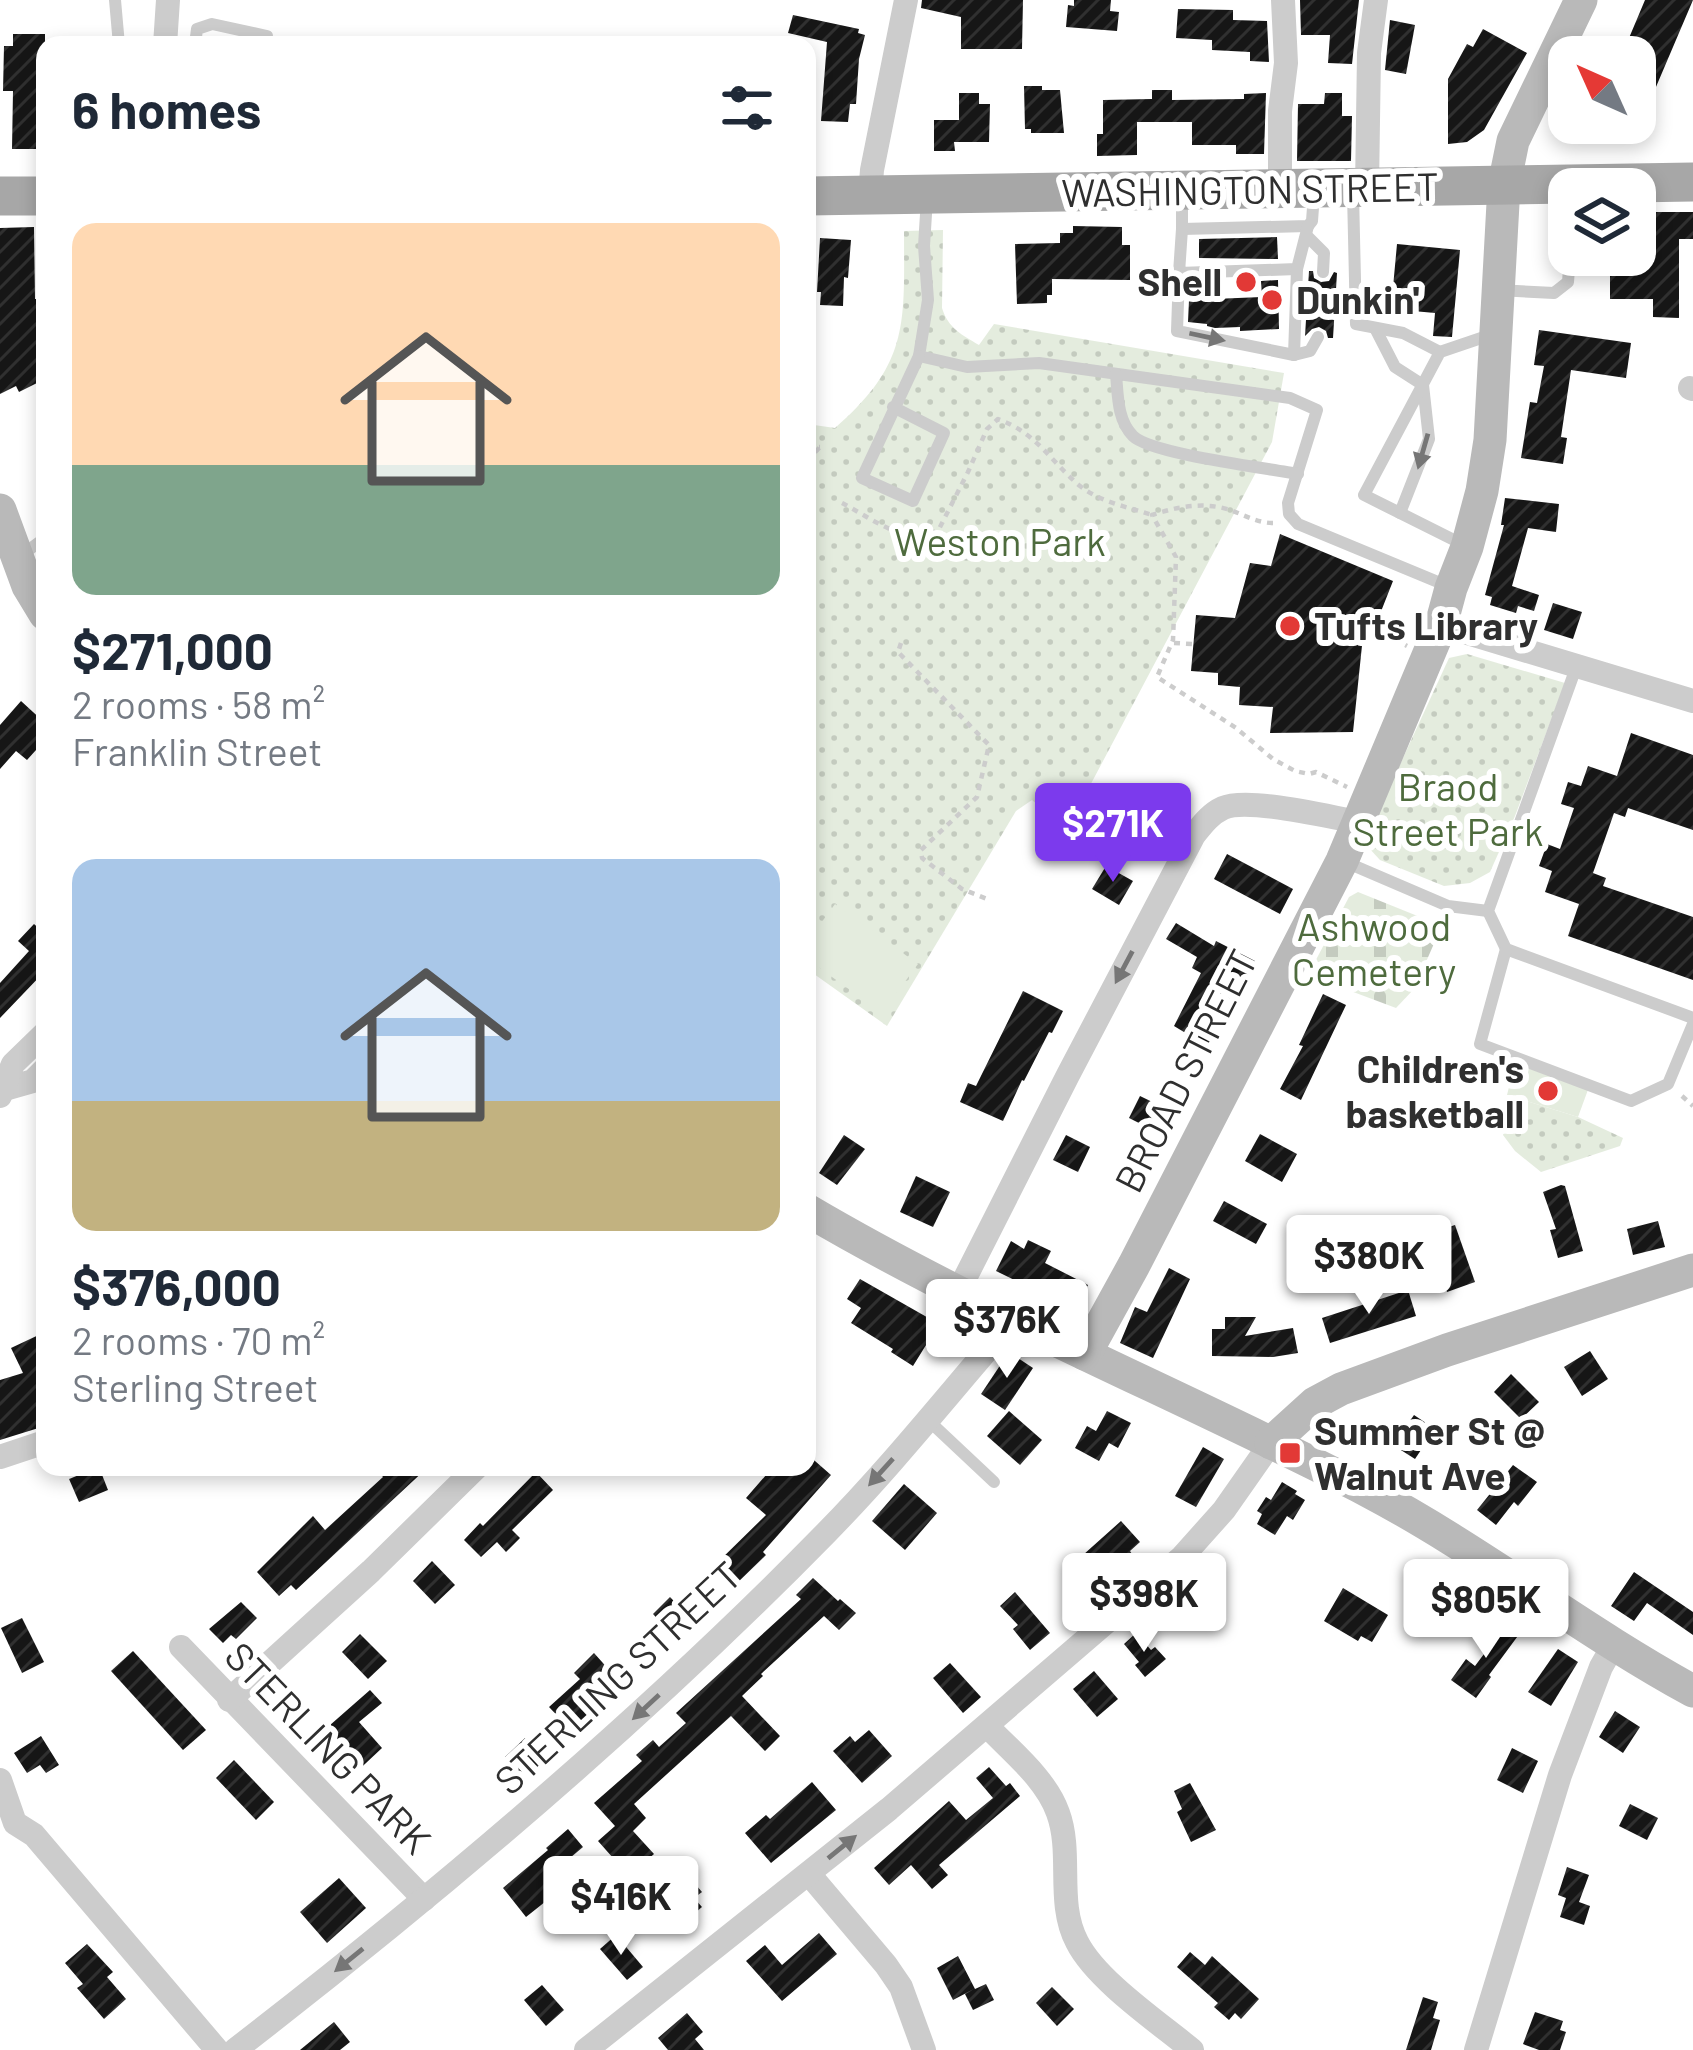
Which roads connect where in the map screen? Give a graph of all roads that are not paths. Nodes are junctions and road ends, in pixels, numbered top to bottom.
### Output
1 (115, 0) edge
2 (167, 0) edge
3 (906, 0) edge
4 (1283, 0) edge
5 (1376, 0) edge
6 (1581, 0) edge
7 (118, 36) edge
8 (165, 36) edge
9 (196, 36) edge
10 (267, 36) edge
11 (1693, 182) edge
12 (1504, 185) junction
13 (0, 196) edge
14 (36, 196) edge
15 (816, 196) edge
16 (870, 196) junction
17 (927, 196) junction
18 (1322, 202) junction
19 (1182, 210) junction
20 (1297, 268) junction
21 (1323, 272) dead end
22 (1178, 273) junction
23 (1568, 276) edge
24 (1497, 290) junction
25 (1375, 328) junction
26 (1494, 333) junction
27 (1318, 337) dead end
28 (1440, 352) junction
29 (919, 356) junction
30 (1294, 356) junction
31 (1116, 374) junction
32 (1423, 385) junction
33 (893, 407) junction
34 (1298, 474) junction
35 (1400, 513) junction
36 (15, 538) edge
37 (1468, 547) junction
38 (1451, 588) junction
39 (36, 599) edge
40 (1442, 625) junction
41 (1576, 665) junction
42 (1693, 700) edge
43 (1364, 809) junction
44 (1342, 861) junction
45 (1488, 911) junction
46 (1506, 949) junction
47 (1693, 1021) edge
48 (36, 1042) edge
49 (36, 1078) edge
50 (3, 1093) edge
51 (816, 1215) edge
52 (1693, 1270) edge
53 (958, 1292) junction
54 (1013, 1320) junction
55 (1085, 1354) junction
56 (927, 1419) junction
57 (1271, 1443) junction
58 (36, 1445) edge
59 (0, 1457) edge
60 (468, 1476) edge
61 (994, 1482) dead end
62 (1613, 1646) junction
63 (181, 1648) dead end
64 (1693, 1691) edge
65 (230, 1700) junction
66 (988, 1726) junction
67 (0, 1780) edge
68 (8, 1822) edge
69 (809, 1874) junction
70 (424, 1899) junction
71 (618, 2040) edge
72 (217, 2050) edge
73 (235, 2050) edge
74 (586, 2050) edge
75 (924, 2050) edge
76 (1192, 2050) edge
77 (1476, 2050) edge

1 - 7 lane
2 - 8 street
3 - 16 street
4 - 18 street
5 - 18 street
6 - 12 street, BROAD STREET
9 - 10 lane
11 - 12 main road, WASHINGTON STREET
12 - 18 main road, WASHINGTON STREET
12 - 24 street, BROAD STREET
13 - 14 main road
15 - 16 main road, WASHINGTON STREET
16 - 17 main road, WASHINGTON STREET
17 - 19 main road, WASHINGTON STREET
17 - 29 lane
18 - 19 main road, WASHINGTON STREET
18 - 19 lane
18 - 20 lane
18 - 21 lane
18 - 25 lane
19 - 22 lane
20 - 22 lane
20 - 30 lane
22 -> 30 lane
23 - 24 lane
24 - 26 street, BROAD STREET
25 - 28 lane
25 - 32 lane
26 - 28 lane
26 - 37 street, BROAD STREET
27 - 30 lane
28 - 32 lane
29 - 31 lane
29 - 33 lane
31 - 34 lane
31 - 34 lane
32 -> 35 lane
32 - 35 lane
33 - 33 lane
34 - 38 lane
35 - 37 lane
36 - 39 street
37 - 38 street, BROAD STREET
38 - 40 street, BROAD STREET
40 - 41 street
40 - 43 street, BROAD STREET
41 - 42 street
41 - 45 lane
43 - 44 street, BROAD STREET
43 -> 53 street
44 - 45 lane
44 - 55 street, BROAD STREET
45 - 46 lane
46 - 47 lane
46 - 47 lane
48 - 50 street
49 - 50 street
51 - 53 street
52 - 57 street
53 - 54 street
54 - 55 street
54 - 56 street, STERLING STREET
55 - 57 street
56 - 61 lane
56 -> 70 street, STERLING STREET
57 - 62 street
57 - 66 street
58 - 59 street
60 - 65 street
62 - 64 street
62 - 77 street
63 - 65 street, STERLING PARK
65 - 70 street, STERLING PARK
69 -> 66 street
66 - 76 street
67 - 68 street
68 - 72 street
69 - 71 street
69 - 75 street
70 -> 73 street, STERLING STREET
71 - 74 street

